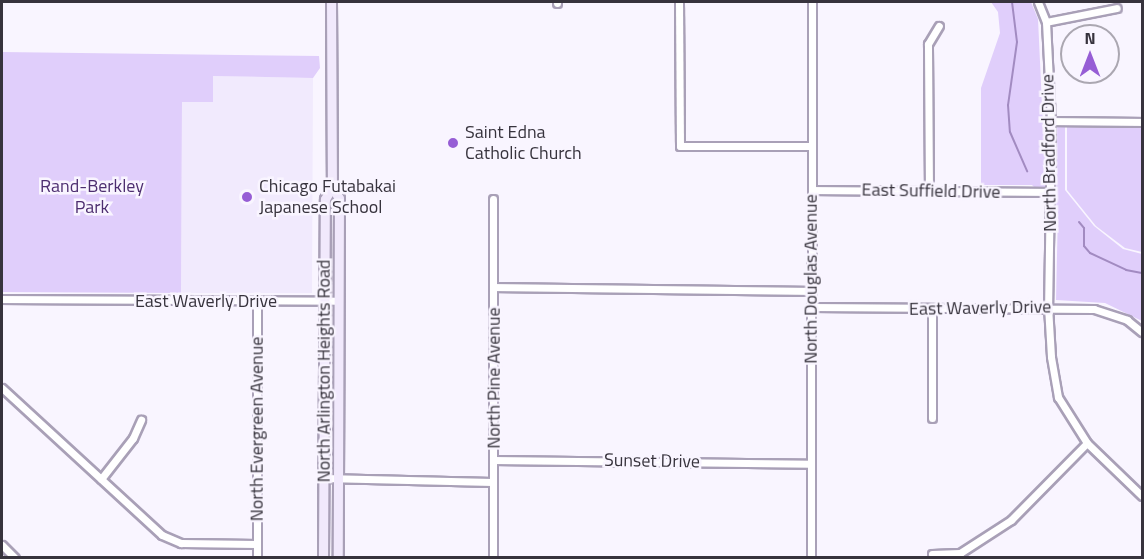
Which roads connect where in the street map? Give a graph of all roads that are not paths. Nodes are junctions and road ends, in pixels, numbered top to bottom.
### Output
1 (331, 2) edge
2 (680, 2) edge
3 (812, 2) edge
4 (1038, 2) edge
5 (1117, 8) dead end
6 (1046, 22) junction
7 (939, 26) dead end
8 (1051, 121) junction
9 (1143, 122) edge
10 (810, 146) junction
11 (332, 187) junction
12 (812, 190) junction
13 (928, 191) junction
14 (1051, 192) junction
15 (494, 199) dead end
16 (494, 287) junction
17 (812, 291) junction
18 (2, 299) edge
19 (257, 300) junction
20 (325, 301) junction
21 (339, 301) junction
22 (1048, 306) junction
23 (812, 307) junction
24 (932, 309) junction
25 (1143, 332) edge
26 (2, 388) edge
27 (932, 418) dead end
28 (141, 420) dead end
29 (1087, 443) junction
30 (493, 460) junction
31 (810, 464) junction
32 (324, 478) junction
33 (101, 479) junction
34 (338, 479) junction
35 (492, 482) junction
36 (1143, 496) edge
37 (256, 544) junction
38 (2, 545) edge
39 (932, 554) dead end
40 (15, 558) edge
41 (257, 558) edge
42 (323, 558) edge
43 (338, 558) edge
44 (493, 558) edge
45 (811, 558) edge

1 - 11 main road, North Arlington Heights Road
2 - 10 street
3 - 10 street, North Douglas Avenue
4 - 6 street, North Bradford Drive
5 - 6 street
6 - 8 street, North Bradford Drive
7 - 13 street
8 - 9 street
8 - 14 street, North Bradford Drive
10 - 12 street, North Douglas Avenue
11 - 20 main road, North Arlington Heights Road
11 - 21 main road, North Arlington Heights Road
12 - 13 street, East Suffield Drive
12 - 17 street, North Douglas Avenue
13 - 14 street, East Suffield Drive
14 - 22 street, North Bradford Drive
15 - 16 street, North Pine Avenue
16 - 17 street
16 - 30 street, North Pine Avenue
17 - 23 street, North Douglas Avenue
18 - 19 street, East Waverly Drive
19 - 20 street, East Waverly Drive
19 - 37 street, North Evergreen Avenue
20 - 21 street, East Waverly Drive
20 - 32 main road, North Arlington Heights Road
21 - 34 main road, North Arlington Heights Road
22 - 24 street, East Waverly Drive
22 - 25 street, East Waverly Drive
22 - 29 street, North Bradford Drive
23 - 24 street, East Waverly Drive
23 - 31 street, North Douglas Avenue
24 - 27 street
26 - 33 street
28 - 33 street
29 - 36 street, North Bradford Drive
29 - 39 street
30 - 31 street, Sunset Drive
30 - 35 street, North Pine Avenue
31 - 45 street, North Douglas Avenue
32 - 34 street
32 - 42 main road, North Arlington Heights Road
33 - 37 street
34 - 35 street
34 - 43 main road, North Arlington Heights Road
35 - 44 street, North Pine Avenue
37 - 41 street, North Evergreen Avenue
38 - 40 street

